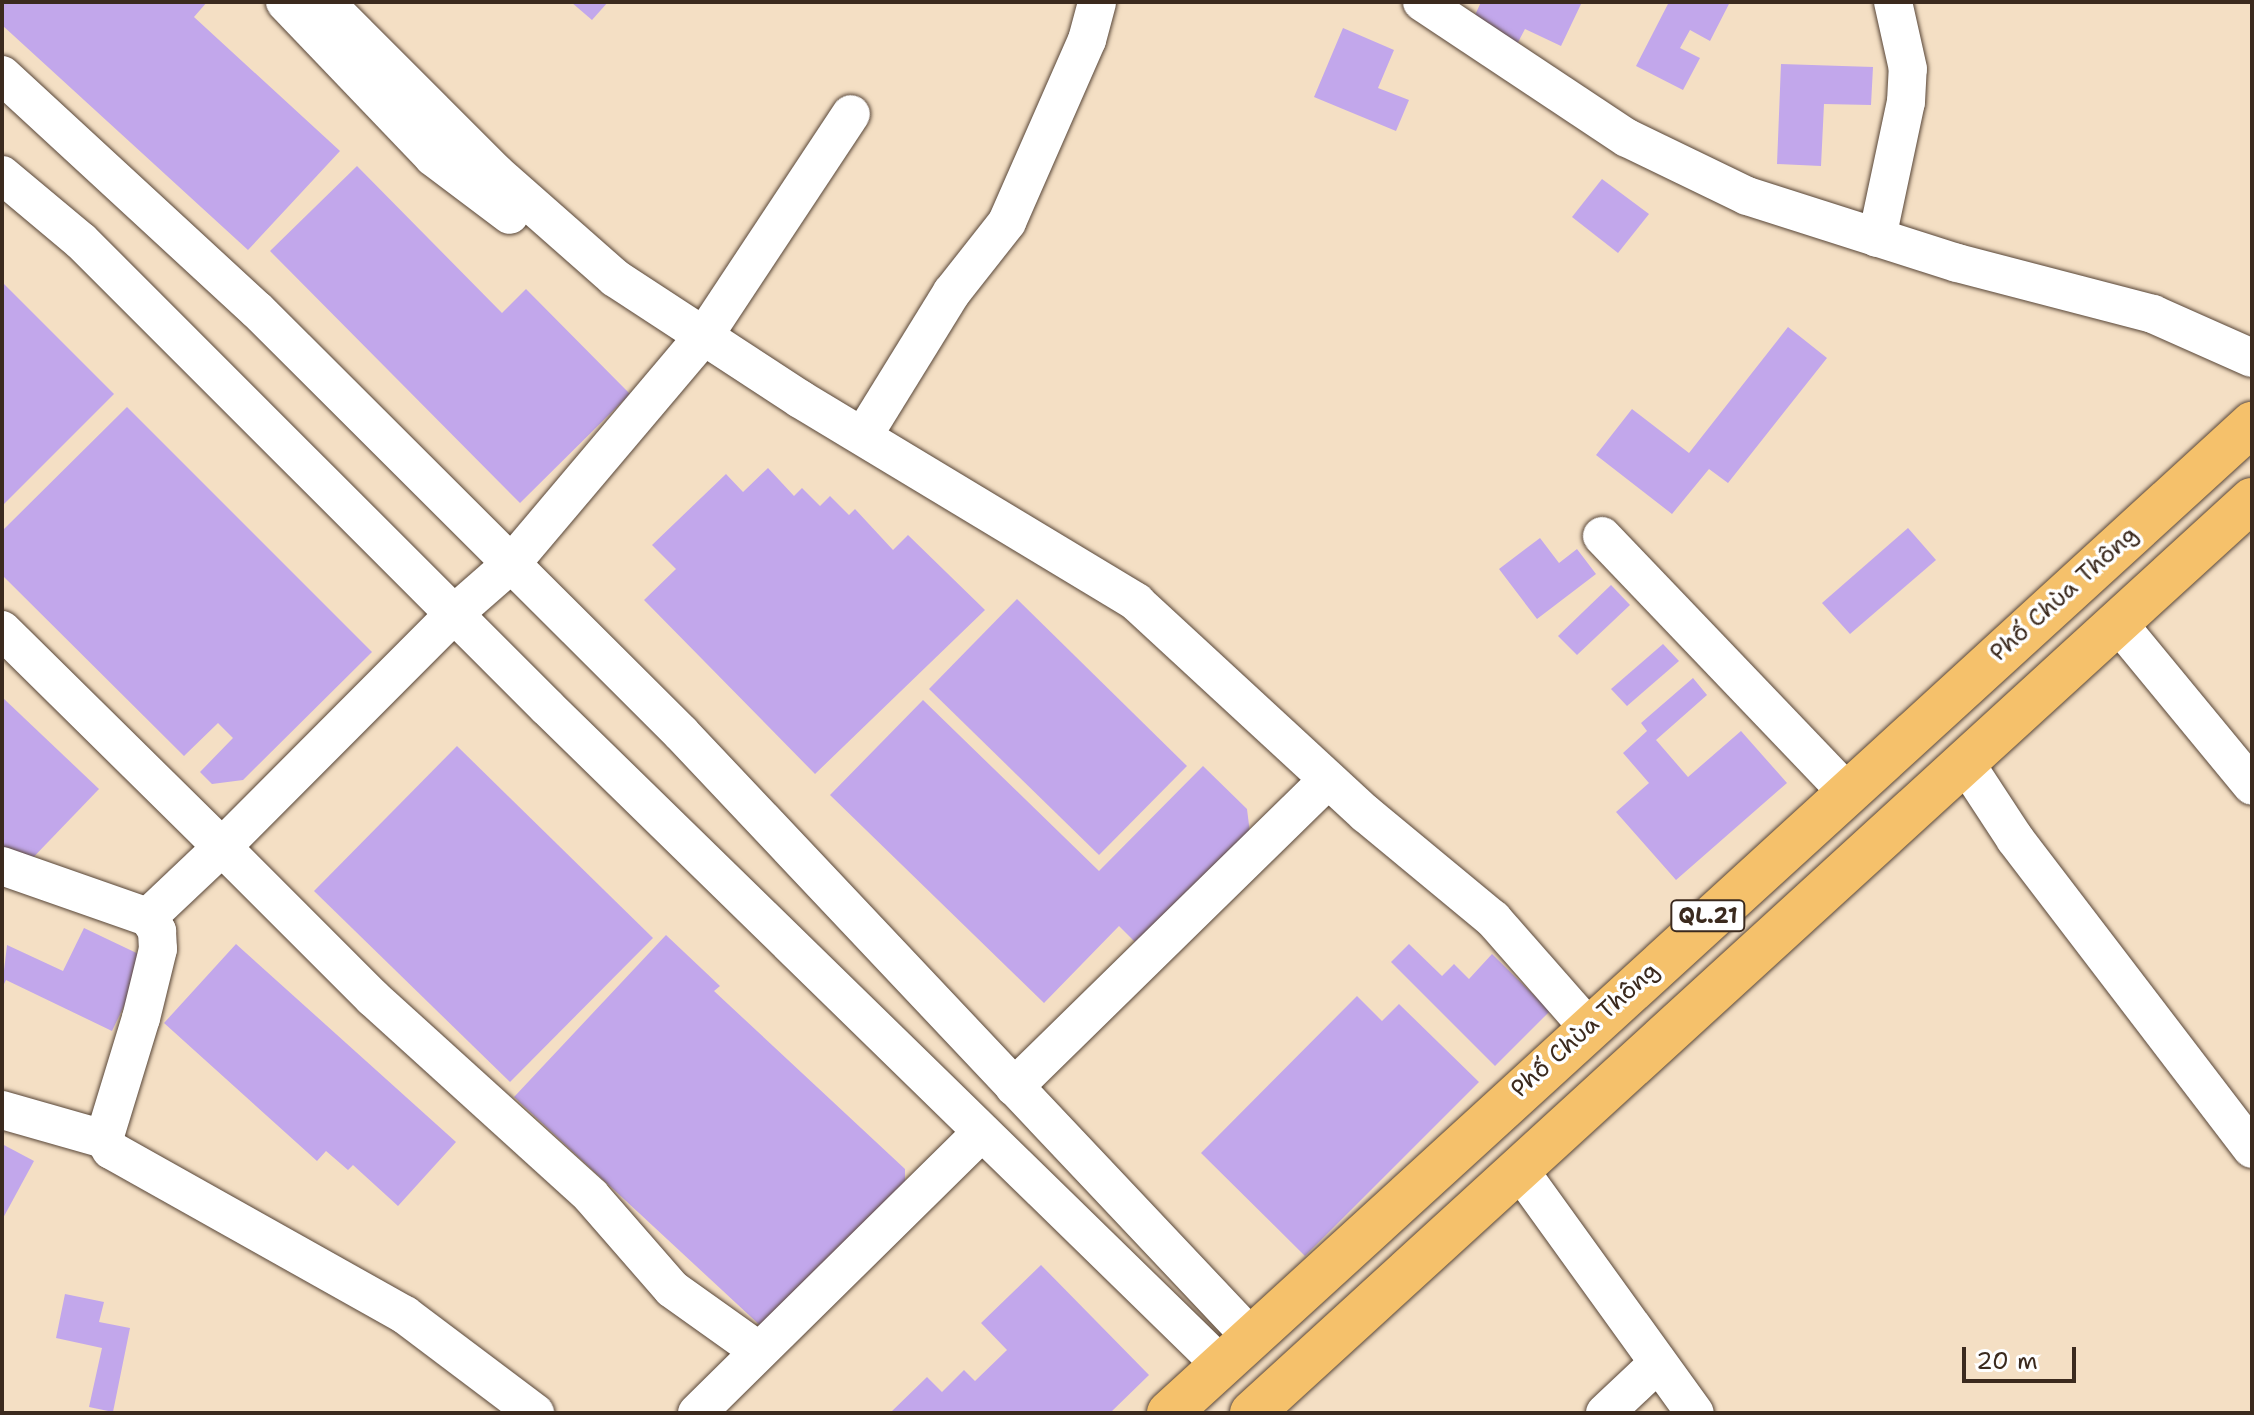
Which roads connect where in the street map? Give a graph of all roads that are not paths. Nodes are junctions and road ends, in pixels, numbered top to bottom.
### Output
1 (285, 2) edge
2 (325, 2) edge
3 (1097, 2) edge
4 (1422, 2) edge
5 (1893, 2) edge
6 (2, 75) edge
7 (851, 114) dead end
8 (2, 175) edge
9 (1877, 238) junction
10 (698, 343) junction
11 (2252, 358) edge
12 (2252, 424) edge
13 (863, 436) junction
14 (2252, 500) edge
15 (1602, 536) dead end
16 (511, 564) junction
17 (455, 613) junction
18 (2117, 622) junction
19 (2, 630) edge
20 (1964, 761) junction
21 (1328, 780) junction
22 (2252, 786) edge
23 (1846, 791) junction
24 (222, 847) junction
25 (2, 866) edge
26 (148, 917) junction
27 (1684, 939) junction
28 (1725, 979) junction
29 (1588, 1027) junction
30 (1014, 1087) junction
31 (2, 1110) edge
32 (982, 1132) junction
33 (104, 1139) junction
34 (2252, 1149) edge
35 (1518, 1168) junction
36 (756, 1349) junction
37 (1235, 1350) junction
38 (1656, 1365) junction
39 (535, 1413) edge
40 (697, 1413) edge
41 (1169, 1413) edge
42 (1252, 1413) edge
43 (1605, 1413) edge
44 (1695, 1413) edge

1 - 10 street
2 - 10 street
3 - 13 street
4 - 9 street
5 - 9 street
6 - 16 street
7 - 10 street
8 - 17 street
9 - 11 street
10 - 13 street
10 - 16 street
12 - 23 highway, Phố Chùa Thông / QL.21
13 - 21 street
14 - 18 highway, QL.21
15 - 23 street
16 - 17 street
16 - 30 street
17 - 24 street
17 - 32 street
18 - 20 highway, QL.21
18 - 22 street
19 - 24 street
20 - 28 highway, QL.21
20 - 34 street
21 - 29 street
21 - 30 street
23 - 27 highway, Phố Chùa Thông / QL.21
24 - 26 street
24 - 36 street
25 - 26 street
26 - 33 street
27 - 28 highway
27 - 29 highway, Phố Chùa Thông / QL.21
28 - 35 highway, QL.21
29 - 37 highway, Phố Chùa Thông / QL.21
30 - 37 street
31 - 33 street
32 - 36 street
32 - 37 street
33 - 39 street
35 - 38 street
35 - 42 highway, QL.21
36 - 40 street
37 - 41 highway, Phố Chùa Thông / QL.21
38 - 43 street
38 - 44 street

